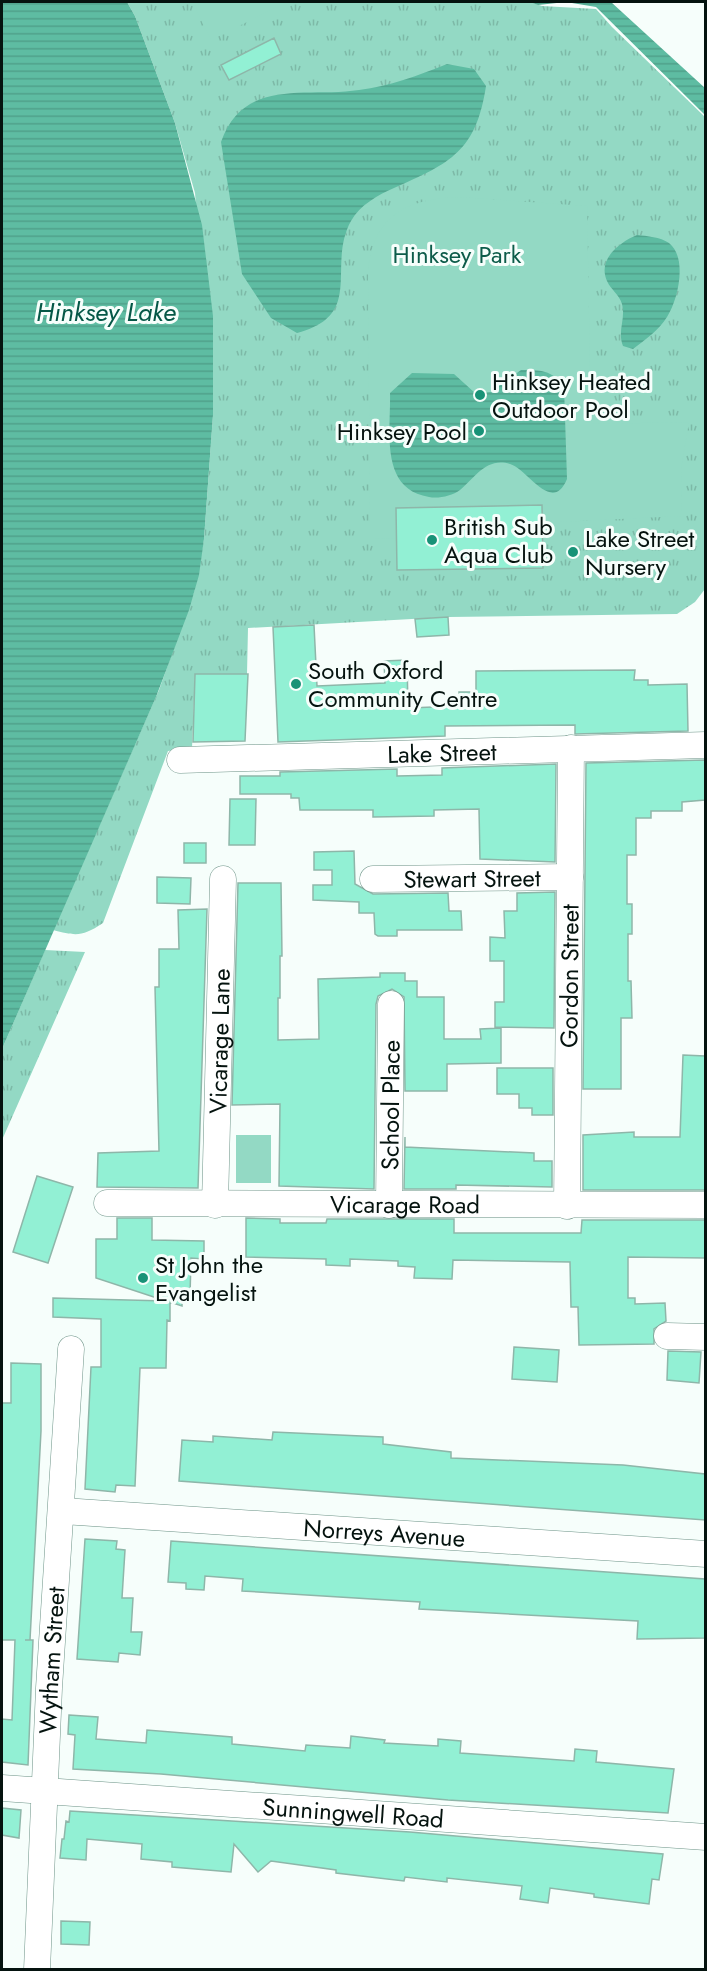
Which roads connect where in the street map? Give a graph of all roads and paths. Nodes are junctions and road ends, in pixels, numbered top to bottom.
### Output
1 (705, 745) edge
2 (570, 748) junction
3 (180, 760) dead end
4 (570, 877) junction
5 (223, 879) dead end
6 (373, 879) dead end
7 (391, 1004) dead end
8 (107, 1203) dead end
9 (215, 1205) junction
10 (389, 1205) junction
11 (705, 1205) edge
12 (567, 1206) junction
13 (667, 1336) dead end
14 (705, 1337) edge
15 (71, 1349) dead end
16 (63, 1511) junction
17 (705, 1554) edge
18 (2, 1788) edge
19 (44, 1792) junction
20 (705, 1837) edge
21 (37, 1970) edge

1 - 2 street, Lake Street
2 - 3 street, Lake Street
2 - 4 street, Gordon Street
4 - 6 street, Stewart Street
4 - 12 street, Gordon Street
5 - 9 street, Vicarage Lane
7 - 10 street, School Place
8 - 9 street, Vicarage Road
9 - 10 street, Vicarage Road
10 - 12 street, Vicarage Road
11 - 12 street, Vicarage Road
13 - 14 street
15 - 16 street, Wytham Street
16 - 17 street, Norreys Avenue
16 - 19 street, Wytham Street
18 - 19 street, Sunningwell Road
19 - 20 street, Sunningwell Road
19 - 21 street, Wytham Street

